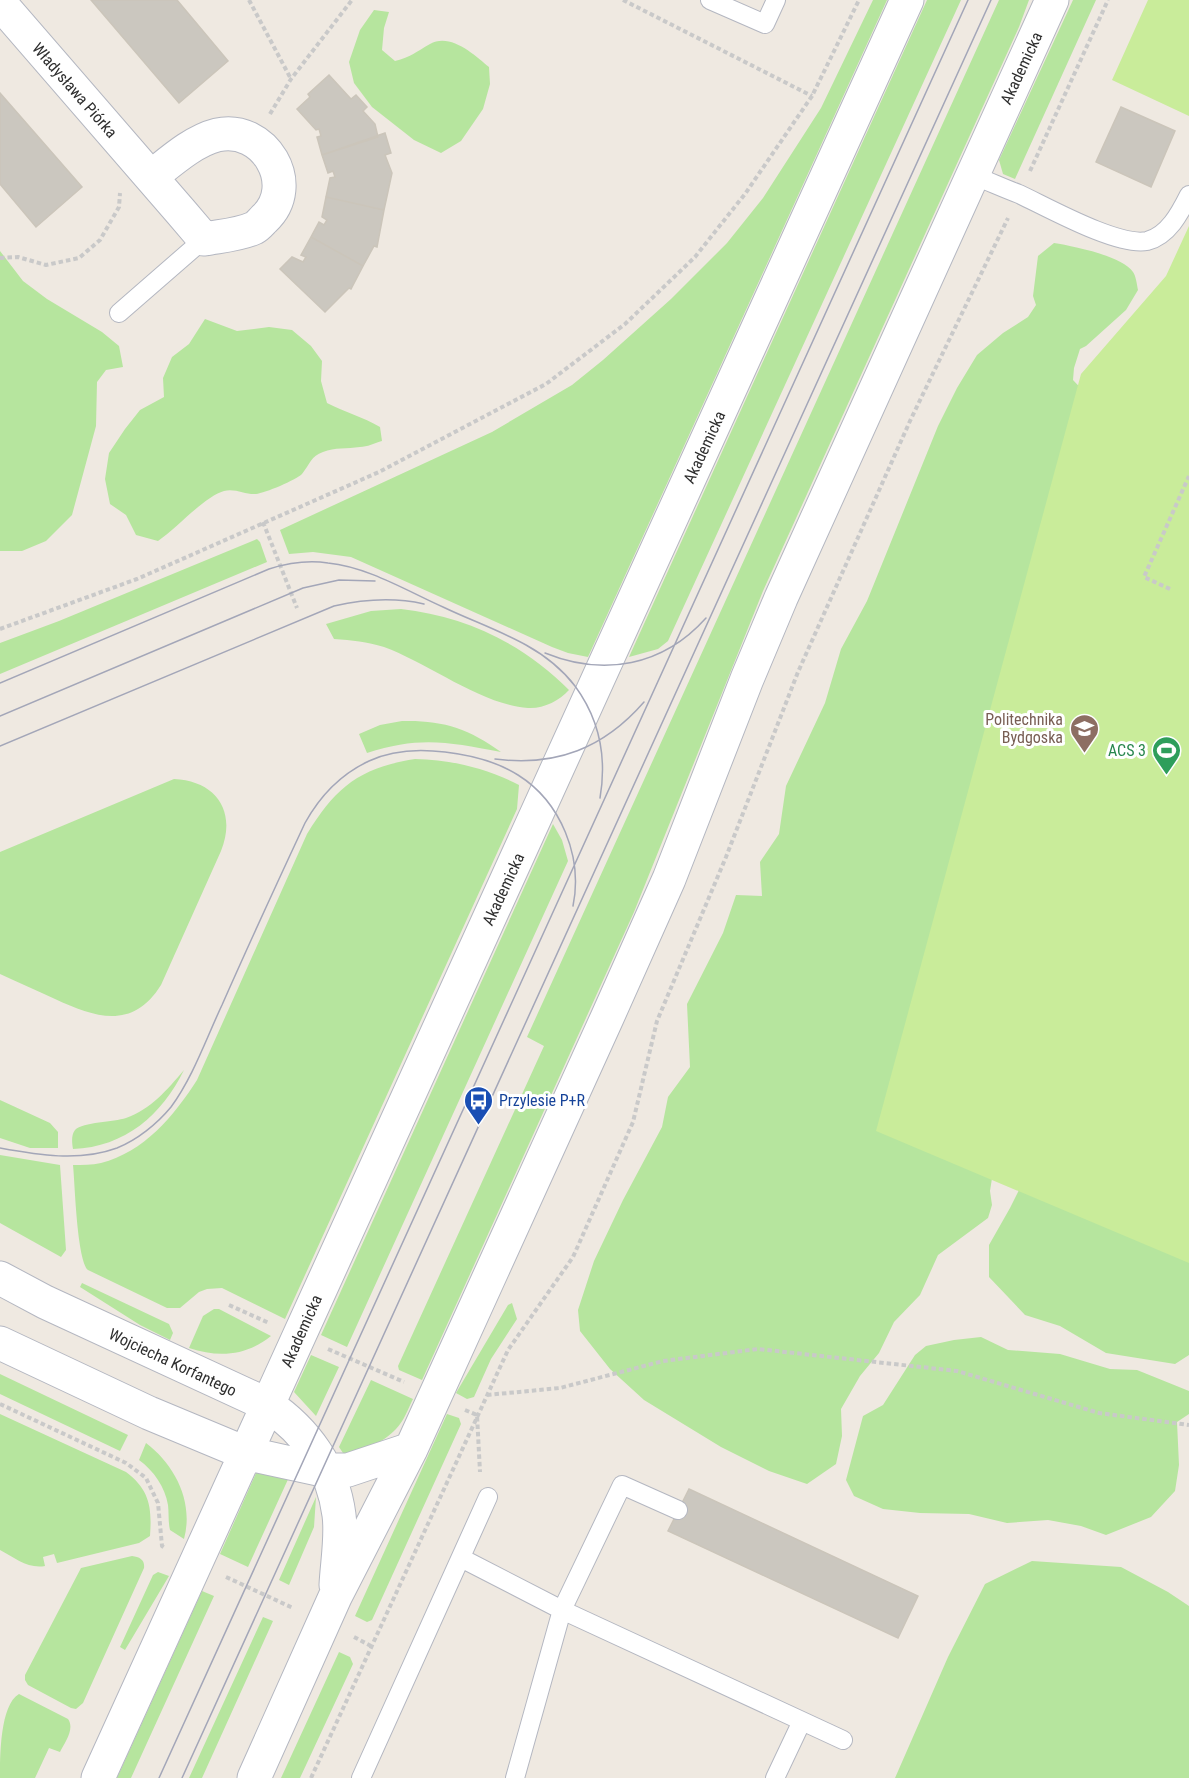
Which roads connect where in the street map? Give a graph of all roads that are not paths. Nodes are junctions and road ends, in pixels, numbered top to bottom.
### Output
1 (710, 0) edge
2 (776, 0) edge
3 (907, 0) edge
4 (1052, 0) edge
5 (0, 3) edge
6 (972, 175) junction
7 (136, 181) junction
8 (1189, 195) edge
9 (204, 239) junction
10 (119, 313) dead end
11 (0, 1278) edge
12 (0, 1343) edge
13 (268, 1405) junction
14 (411, 1449) junction
15 (245, 1453) junction
16 (326, 1470) junction
17 (488, 1497) road end
18 (678, 1510) dead end
19 (461, 1558) junction
20 (330, 1609) junction
21 (562, 1610) junction
22 (802, 1720) junction
23 (843, 1740) dead end
24 (98, 1778) edge
25 (254, 1778) edge
26 (361, 1778) edge
27 (515, 1778) edge
28 (775, 1778) edge

1 - 2 lane
3 - 13 street, Akademicka
4 - 6 street, Akademicka
5 - 7 street, Władysława Piórka
6 - 8 lane
6 - 14 street, Akademicka
7 - 9 street, Władysława Piórka
7 - 9 street
9 - 10 lane
11 - 13 street, Wojciecha Korfantego
12 - 15 street
13 - 15 street, Akademicka
13 - 16 street, Wojciecha Korfantego
14 - 16 street
14 - 20 street, Akademicka
15 - 16 street
15 - 24 street, Akademicka
16 - 20 street, Wojciecha Korfantego
17 - 19 lane
18 - 21 lane
19 - 21 lane
19 - 26 lane
20 - 25 street, Akademicka
21 - 22 lane
21 - 27 lane
22 - 23 lane
22 - 28 lane

